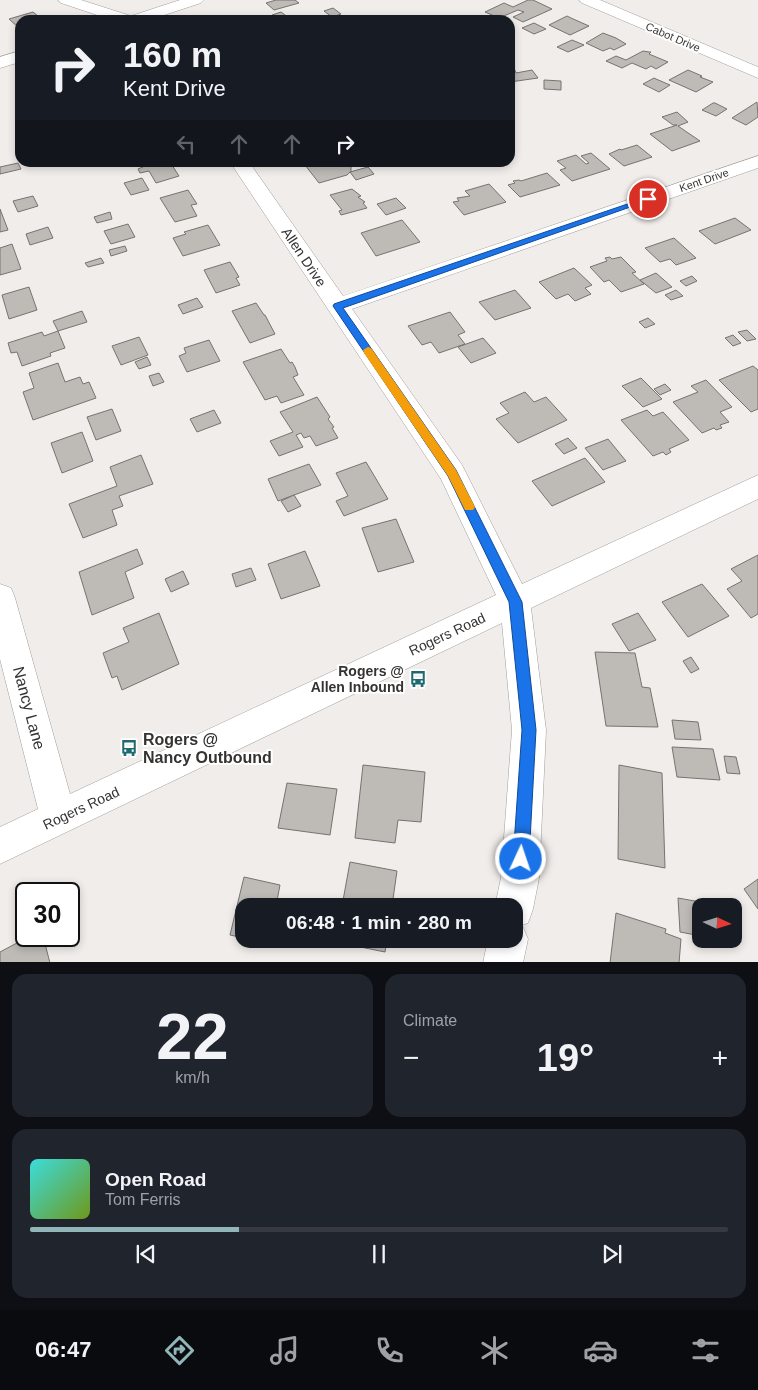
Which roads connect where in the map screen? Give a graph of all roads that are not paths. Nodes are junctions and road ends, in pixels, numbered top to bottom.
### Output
1 (66, 0) edge
2 (196, 0) edge
3 (587, 0) edge
4 (112, 15) edge
5 (149, 15) edge
6 (15, 58) edge
7 (0, 63) edge
8 (758, 73) edge
9 (758, 162) edge
10 (242, 167) edge
11 (338, 306) junction
12 (758, 486) edge
13 (0, 598) edge
14 (515, 602) junction
15 (58, 818) junction
16 (0, 846) edge
17 (516, 898) edge
18 (506, 948) edge
19 (503, 962) edge

1 - 4 street
2 - 5 street
3 - 8 street, Cabot Drive
6 - 7 street
9 - 11 street, Kent Drive
10 - 11 street, Allen Drive
11 - 14 street, Allen Drive
12 - 14 street, Rogers Road
13 - 15 street, Nancy Lane
14 - 15 street, Rogers Road
14 - 17 street, Allen Drive
15 - 16 street, Rogers Road
18 - 19 street

